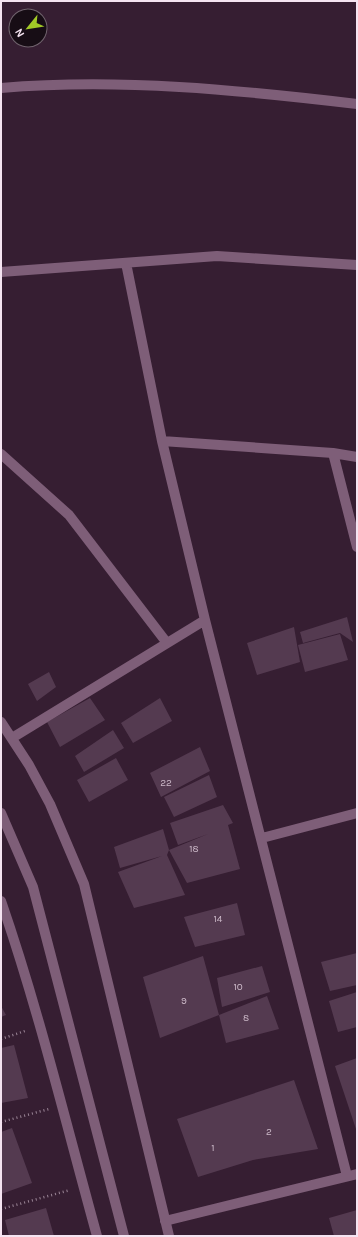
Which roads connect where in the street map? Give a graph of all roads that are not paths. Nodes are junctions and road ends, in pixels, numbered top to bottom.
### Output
1 (1, 88) edge
2 (357, 104) edge
3 (126, 263) junction
4 (357, 266) edge
5 (1, 272) edge
6 (162, 441) junction
7 (333, 453) junction
8 (1, 454) edge
9 (357, 457) edge
10 (357, 547) edge
11 (205, 620) junction
12 (167, 643) junction
13 (1, 722) edge
14 (12, 738) junction
15 (1, 813) edge
16 (357, 814) edge
17 (262, 838) junction
18 (1, 901) edge
19 (352, 1175) edge
20 (165, 1221) junction
21 (97, 1236) edge
22 (124, 1236) edge
23 (169, 1236) edge

1 - 2 street
3 - 4 street
3 - 5 street
3 - 6 street
6 - 7 street
6 - 11 street
7 - 9 street
7 - 10 street
8 - 12 street
11 - 12 street
11 - 17 street
12 - 14 street
13 - 14 street
14 - 20 street
15 - 22 street
16 - 17 street
17 - 19 street
18 - 21 street
19 - 20 street
20 - 23 street

